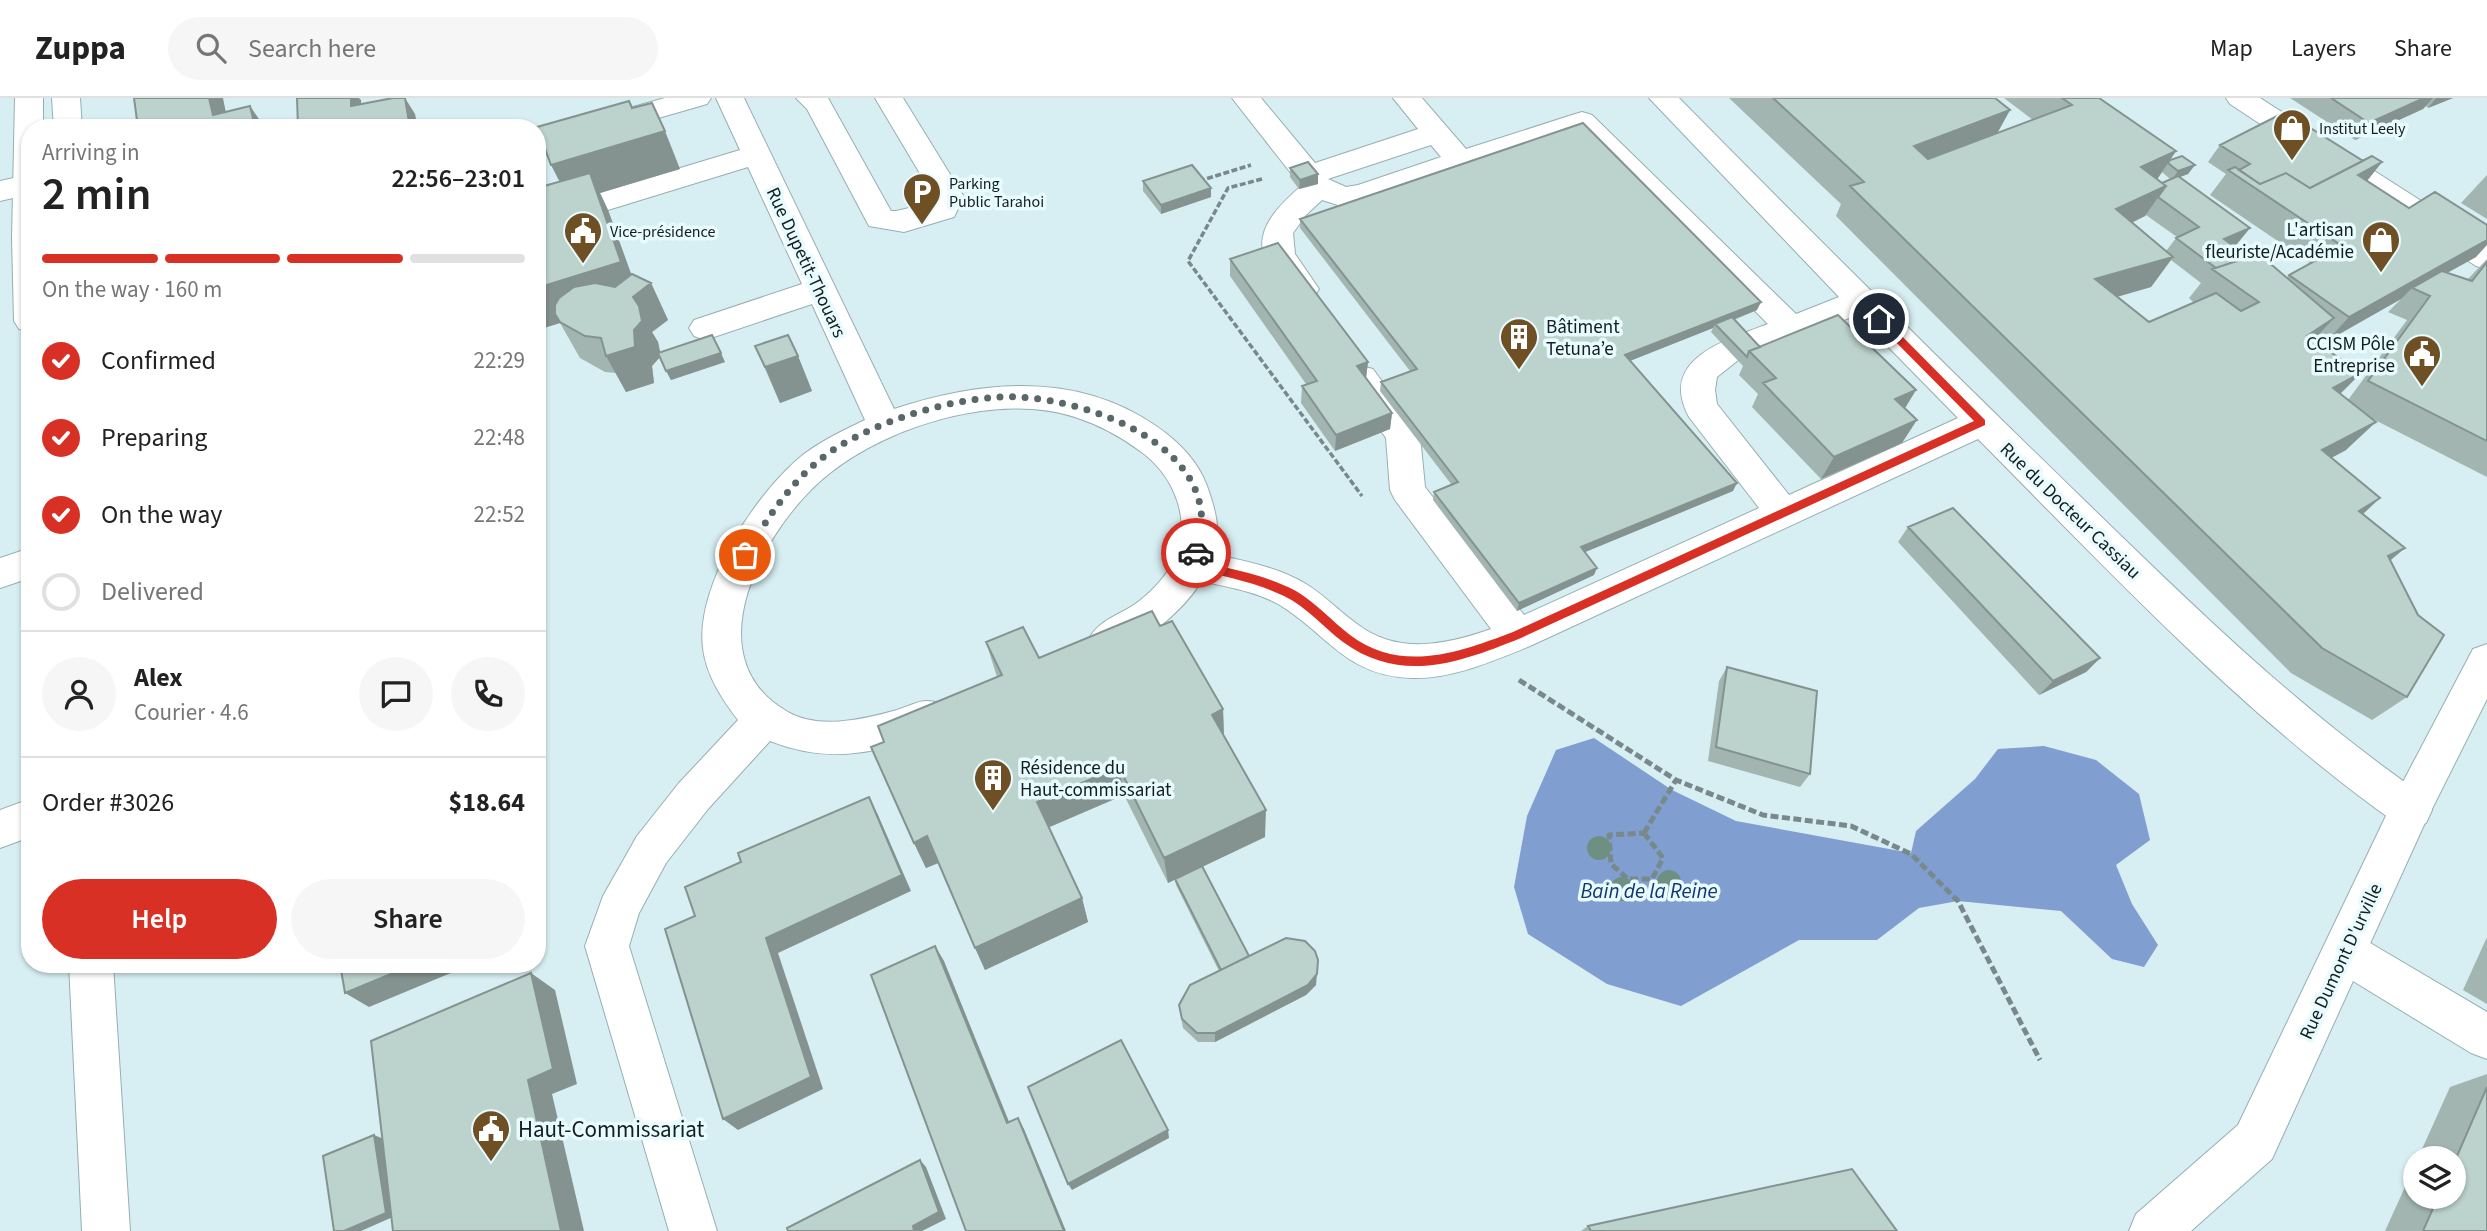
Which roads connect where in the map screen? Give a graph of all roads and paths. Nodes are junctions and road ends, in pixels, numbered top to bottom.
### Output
1 (29, 98) edge
2 (66, 98) edge
3 (696, 98) edge
4 (730, 98) edge
5 (889, 98) edge
6 (1247, 98) edge
7 (1407, 98) edge
8 (1663, 98) edge
9 (2240, 98) edge
10 (2253, 98) edge
11 (821, 100) edge
12 (26, 119) edge
13 (67, 119) edge
14 (1437, 133) junction
15 (546, 141) edge
16 (21, 146) edge
17 (756, 155) junction
18 (1461, 161) junction
19 (1314, 181) junction
20 (14, 188) edge
21 (572, 211) edge
22 (21, 232) edge
23 (2487, 247) edge
24 (2487, 258) edge
25 (21, 290) edge
26 (820, 290) junction
27 (0, 296) edge
28 (1861, 302) junction
29 (1316, 310) edge
30 (705, 328) dead end
31 (1791, 328) junction
32 (1344, 353) edge
33 (1982, 422) junction
34 (885, 426) junction
35 (1783, 514) junction
36 (1192, 564) junction
37 (21, 566) edge
38 (0, 573) edge
39 (1517, 635) junction
40 (1093, 646) edge
41 (2487, 660) edge
42 (942, 710) edge
43 (765, 718) junction
44 (1676, 780) dead end
45 (2411, 810) junction
46 (21, 821) edge
47 (0, 829) edge
48 (1644, 833) junction
49 (1911, 853) dead end
50 (2345, 952) junction
51 (92, 973) edge
52 (2487, 1037) edge
53 (2040, 1060) dead end
54 (2173, 1224) edge
55 (106, 1231) edge
56 (693, 1231) edge

1 - 12 street
2 - 13 street
3 - 15 street
4 - 17 street, Rue Dupetit-Thouars
5 - 11 street
6 - 19 street
7 - 14 street
8 - 28 street, Rue du Docteur Cassiau
9 - 24 street
10 - 23 street
14 - 18 street
14 - 19 street
16 - 20 street
17 - 21 street
17 - 26 street, Rue Dupetit-Thouars
18 - 19 street
18 - 31 street
19 - 29 street
20 - 22 street
25 - 27 street
26 - 30 street
26 - 34 street, Rue Dupetit-Thouars
28 - 31 street
28 - 33 street, Rue du Docteur Cassiau
31 - 35 street
32 - 39 street
33 - 35 street
33 - 45 street, Rue du Docteur Cassiau
34 - 36 street
34 - 43 street
35 - 39 street
36 - 39 street
36 - 40 street
37 - 38 street
41 - 45 street, Rue Dumont D'urville
42 - 43 street
43 - 56 street
44 - 48 path
45 - 50 street, Rue Dumont D'urville
46 - 47 street
48 - 48 path
49 - 53 path
50 - 52 street
50 - 54 street, Rue Dumont D'urville
51 - 55 street

